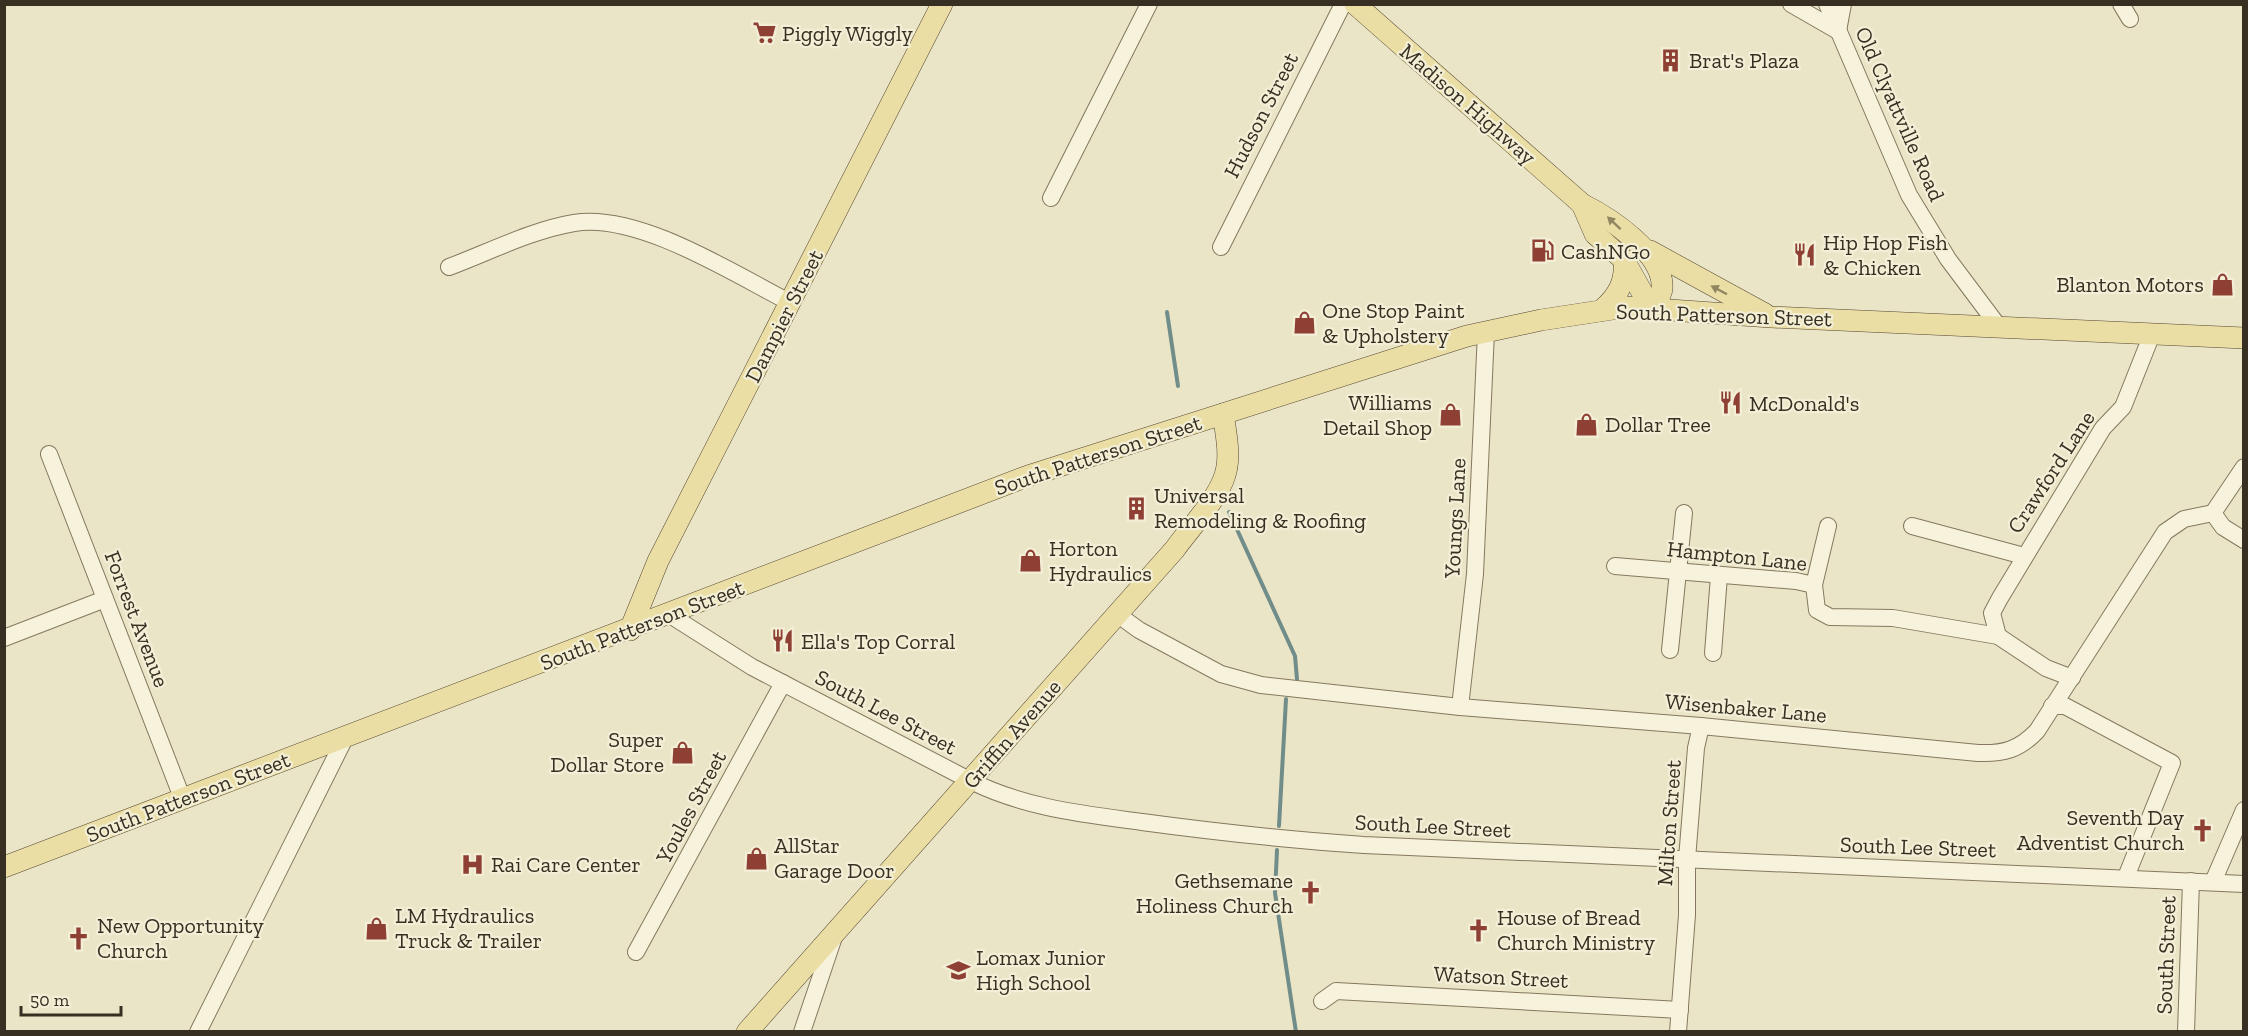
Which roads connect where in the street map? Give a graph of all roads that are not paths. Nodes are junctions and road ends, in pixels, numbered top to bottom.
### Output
1 (942, 4) edge
2 (1149, 4) edge
3 (1343, 4) edge
4 (1354, 4) edge
5 (1791, 4) edge
6 (1827, 4) edge
7 (1843, 4) edge
8 (1838, 32) junction
9 (1051, 198) dead end
10 (1582, 204) junction
11 (1641, 246) junction
12 (1221, 247) dead end
13 (1624, 260) junction
14 (449, 267) dead end
15 (791, 303) junction
16 (1602, 310) junction
17 (1652, 310) junction
18 (1771, 317) junction
19 (1999, 327) junction
20 (1486, 332) junction
21 (2152, 334) junction
22 (2244, 338) edge
23 (1223, 414) junction
24 (49, 454) dead end
25 (2244, 467) edge
26 (1684, 513) dead end
27 (2214, 513) junction
28 (1828, 526) dead end
29 (1912, 526) dead end
30 (2244, 540) edge
31 (2024, 556) junction
32 (1615, 566) dead end
33 (1677, 571) junction
34 (1719, 576) junction
35 (1814, 585) junction
36 (105, 599) junction
37 (1118, 614) junction
38 (670, 615) junction
39 (630, 630) junction
40 (1998, 636) junction
41 (4, 638) edge
42 (1670, 650) dead end
43 (1713, 653) dead end
44 (2072, 678) junction
45 (783, 683) junction
46 (2052, 706) junction
47 (1460, 707) junction
48 (1701, 726) junction
49 (345, 738) junction
50 (970, 781) junction
51 (183, 800) junction
52 (2244, 810) edge
53 (1687, 859) junction
54 (4, 867) edge
55 (2126, 877) junction
56 (2191, 881) junction
57 (2213, 882) junction
58 (2244, 884) edge
59 (836, 933) junction
60 (636, 952) dead end
61 (1323, 1001) dead end
62 (1680, 1010) junction
63 (198, 1032) edge
64 (747, 1032) edge
65 (802, 1032) edge
66 (1678, 1032) edge
67 (2186, 1032) edge

1 - 15 main road, Dampier Street
2 - 9 street
3 - 12 street, Hudson Street
4 - 10 main road, Madison Highway
5 - 8 street
6 - 8 street, Old Clyattville Road
7 - 8 street
8 - 19 street, Old Clyattville Road
11 -> 10 main road, Madison Highway
10 - 13 main road, Madison Highway
11 - 17 main road, Madison Highway
18 -> 11 main road
13 - 16 main road
13 - 17 main road, Madison Highway
14 - 15 street
15 - 39 main road, Dampier Street
16 - 17 main road, South Patterson Street
16 - 20 main road, South Patterson Street
17 - 18 main road, South Patterson Street
18 - 19 main road, South Patterson Street
19 - 21 main road, South Patterson Street
20 - 23 main road, South Patterson Street
20 - 47 street, Youngs Lane
21 - 22 main road, South Patterson Street
21 - 31 street, Crawford Lane
23 - 37 main road, Griffin Avenue
23 - 38 main road, South Patterson Street
24 - 36 street, Forrest Avenue
25 - 27 street
26 - 33 street
27 - 30 street
27 - 44 street, Wisenbaker Lane
28 - 35 street
29 - 31 street
31 - 40 street, Crawford Lane
32 - 33 street, Hampton Lane
33 - 34 street, Hampton Lane
33 - 42 street
34 - 35 street, Hampton Lane
34 - 43 street
35 - 40 street, Hampton Lane
36 - 41 street
36 - 51 street, Forrest Avenue
37 - 47 street, Wisenbaker Lane
37 - 50 main road, Griffin Avenue
38 - 39 main road, South Patterson Street
38 - 45 street, South Lee Street
39 - 49 main road, South Patterson Street
40 - 44 street, Hampton Lane
44 - 46 street, Wisenbaker Lane
45 - 50 street, South Lee Street
45 - 60 street, Youles Street
46 - 48 street, Wisenbaker Lane
46 - 55 street
47 - 48 street, Wisenbaker Lane
48 - 53 street, Milton Street
49 - 51 main road, South Patterson Street
49 - 63 street
50 - 53 street, South Lee Street
50 - 59 main road, Griffin Avenue
51 - 54 main road, South Patterson Street
52 - 57 street
53 - 55 street, South Lee Street
53 - 62 street, Milton Street
55 - 56 street, South Lee Street
56 - 57 street, South Lee Street
56 - 67 street, South Street
57 - 58 street, South Lee Street
59 - 64 main road, Griffin Avenue
59 - 65 street
61 - 62 street, Watson Street
62 - 66 street, Milton Street

